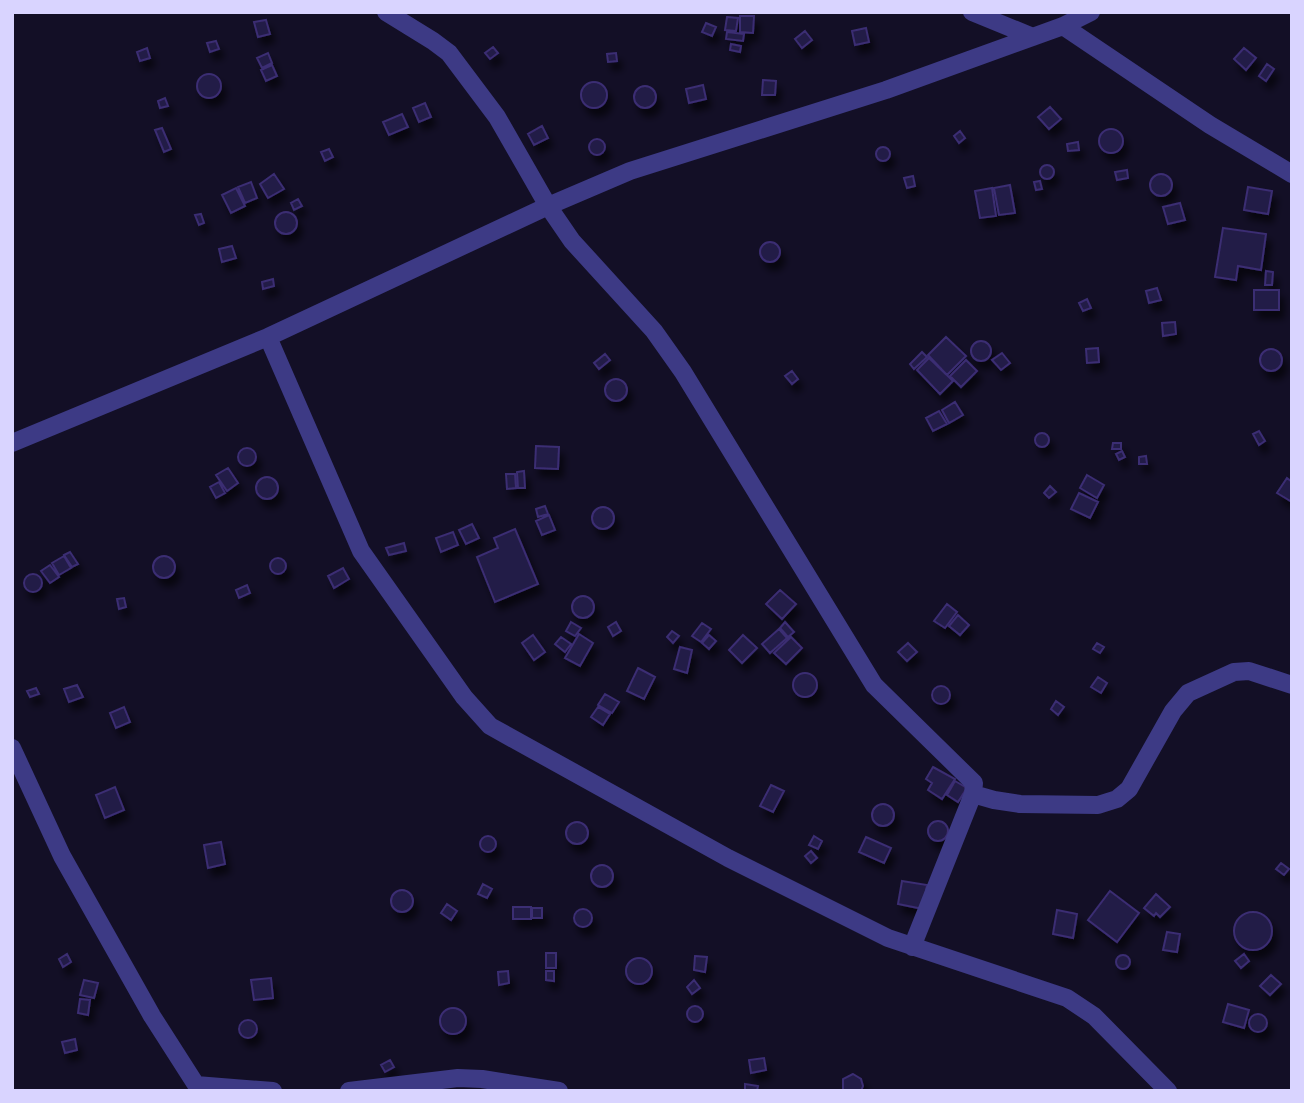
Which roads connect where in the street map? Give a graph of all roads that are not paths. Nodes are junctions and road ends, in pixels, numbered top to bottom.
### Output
1 (386, 12) edge
2 (972, 12) edge
3 (1091, 12) edge
4 (1063, 26) junction
5 (1033, 37) junction
6 (1292, 174) edge
7 (548, 206) junction
8 (268, 337) junction
9 (12, 443) edge
10 (1292, 685) edge
11 (12, 748) edge
12 (18, 773) edge
13 (973, 794) junction
14 (912, 947) junction
15 (198, 1088) edge
16 (273, 1091) edge
17 (349, 1091) edge
18 (559, 1091) edge
19 (1168, 1091) edge

1 - 7 street
2 - 5 street
3 - 4 street
4 - 5 street
4 - 6 street
5 - 7 street
7 - 8 street
7 - 13 street
8 - 9 street
8 - 14 street
10 - 13 street
11 - 12 street
12 - 15 street
13 - 14 street
14 - 19 street
15 - 16 street
17 - 18 street

